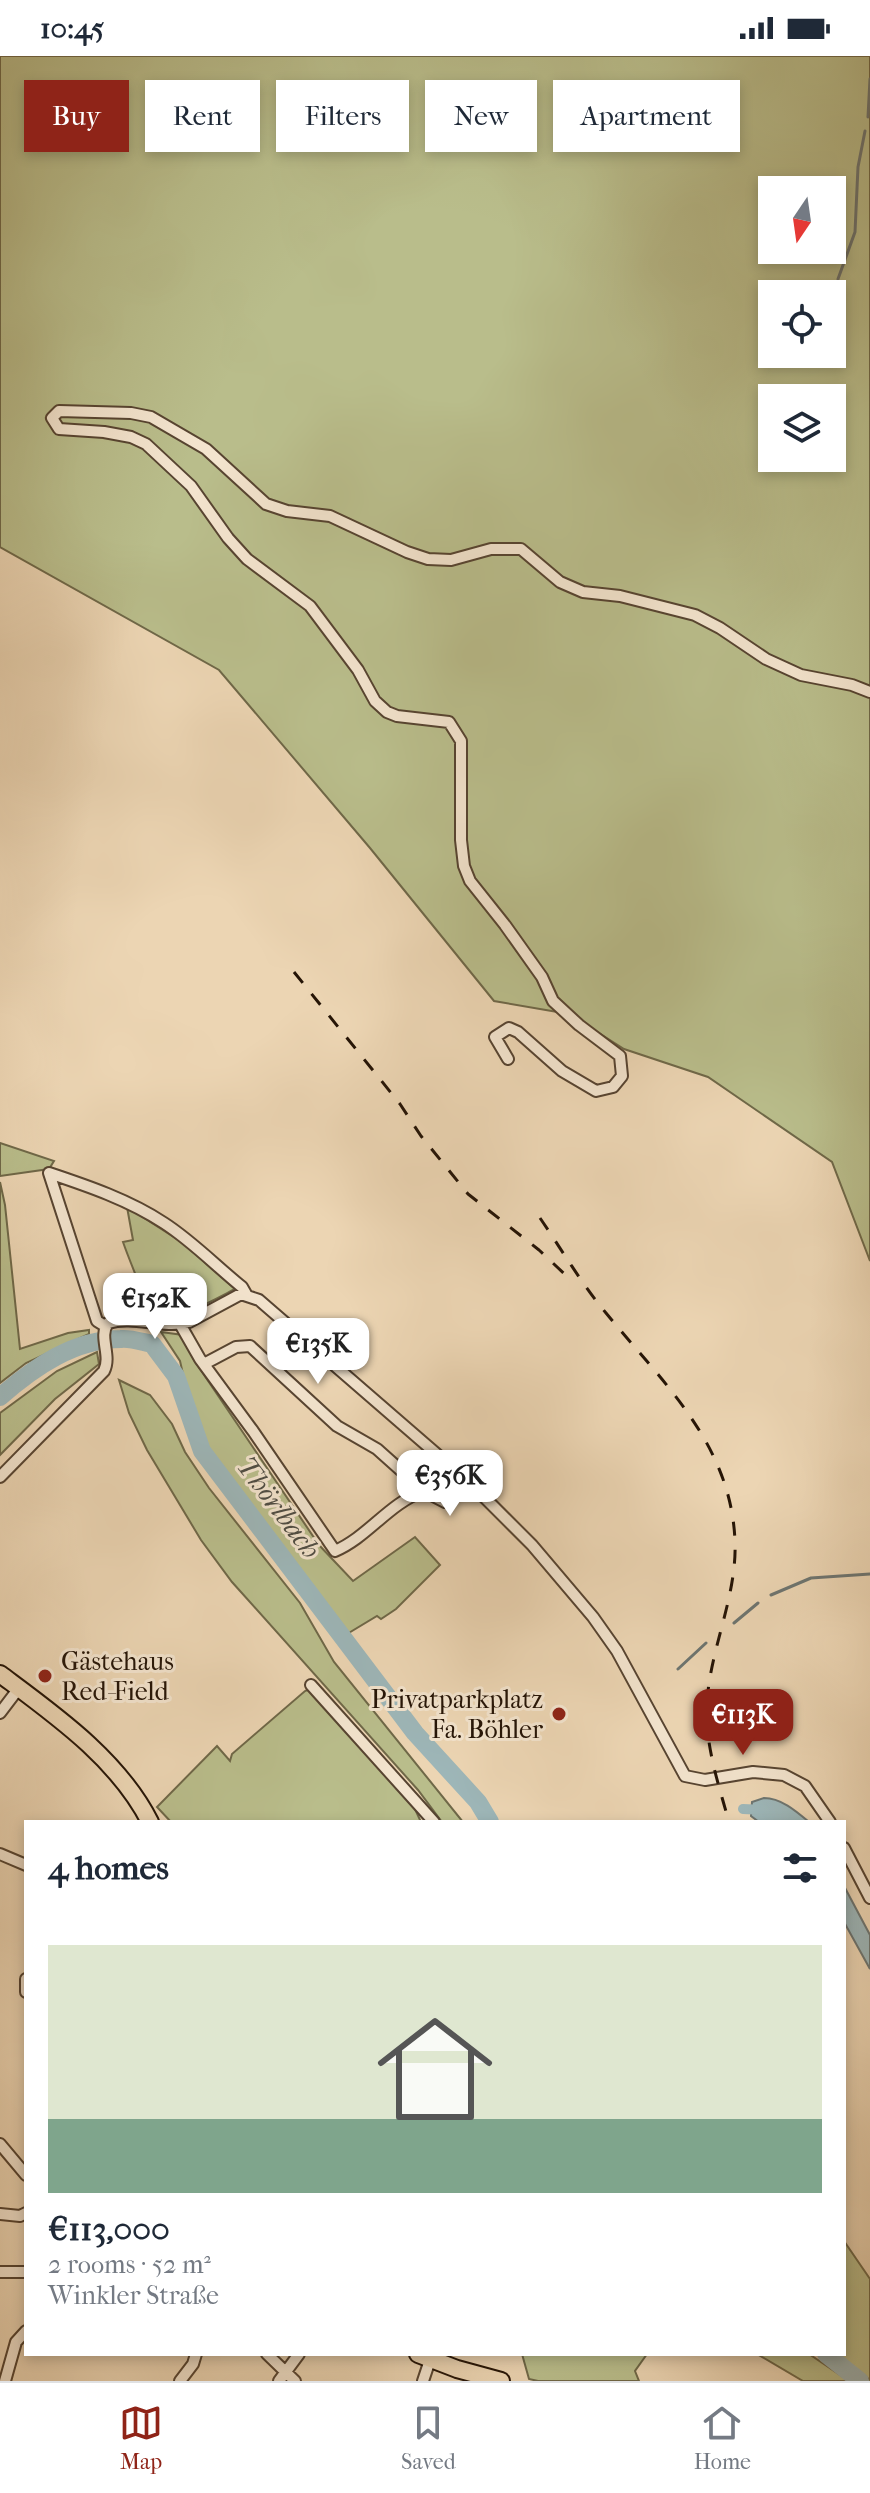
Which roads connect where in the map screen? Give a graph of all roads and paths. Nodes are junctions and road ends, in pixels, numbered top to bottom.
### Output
1 (870, 692) edge
2 (508, 1059) dead end
3 (246, 1294) junction
4 (180, 1324) junction
5 (104, 1329) junction
6 (204, 1364) junction
7 (0, 1477) edge
8 (469, 1482) junction
9 (424, 1491) junction
10 (0, 1674) edge
11 (311, 1685) dead end
12 (19, 1688) junction
13 (0, 1713) edge
14 (149, 1820) edge
15 (432, 1820) edge
16 (829, 1820) edge
17 (846, 1852) edge
18 (0, 1854) edge
19 (24, 1864) edge
20 (869, 1896) edge
21 (0, 2144) edge
22 (24, 2173) edge
23 (0, 2214) edge
24 (24, 2214) edge
25 (0, 2272) edge
26 (24, 2272) edge
27 (24, 2333) edge
28 (195, 2356) edge
29 (268, 2356) edge
30 (298, 2356) edge
31 (424, 2357) edge
32 (282, 2377) edge
33 (5, 2381) edge
34 (180, 2381) edge
35 (295, 2381) edge
36 (423, 2381) edge
37 (501, 2381) edge

1 - 2 street
3 - 4 street
3 - 5 street
3 - 8 street
4 - 5 street
4 - 6 street
5 - 7 street
6 - 9 street
6 - 9 street
8 - 9 street
8 - 16 street
10 - 12 main road
11 - 15 street
12 - 13 street
12 - 14 main road
17 - 20 street
18 - 19 street
21 - 22 street
23 - 24 street
25 - 26 street
27 - 33 street
28 - 34 street
29 - 32 street
30 - 32 street
31 - 36 street
31 - 37 main road
32 - 35 street

